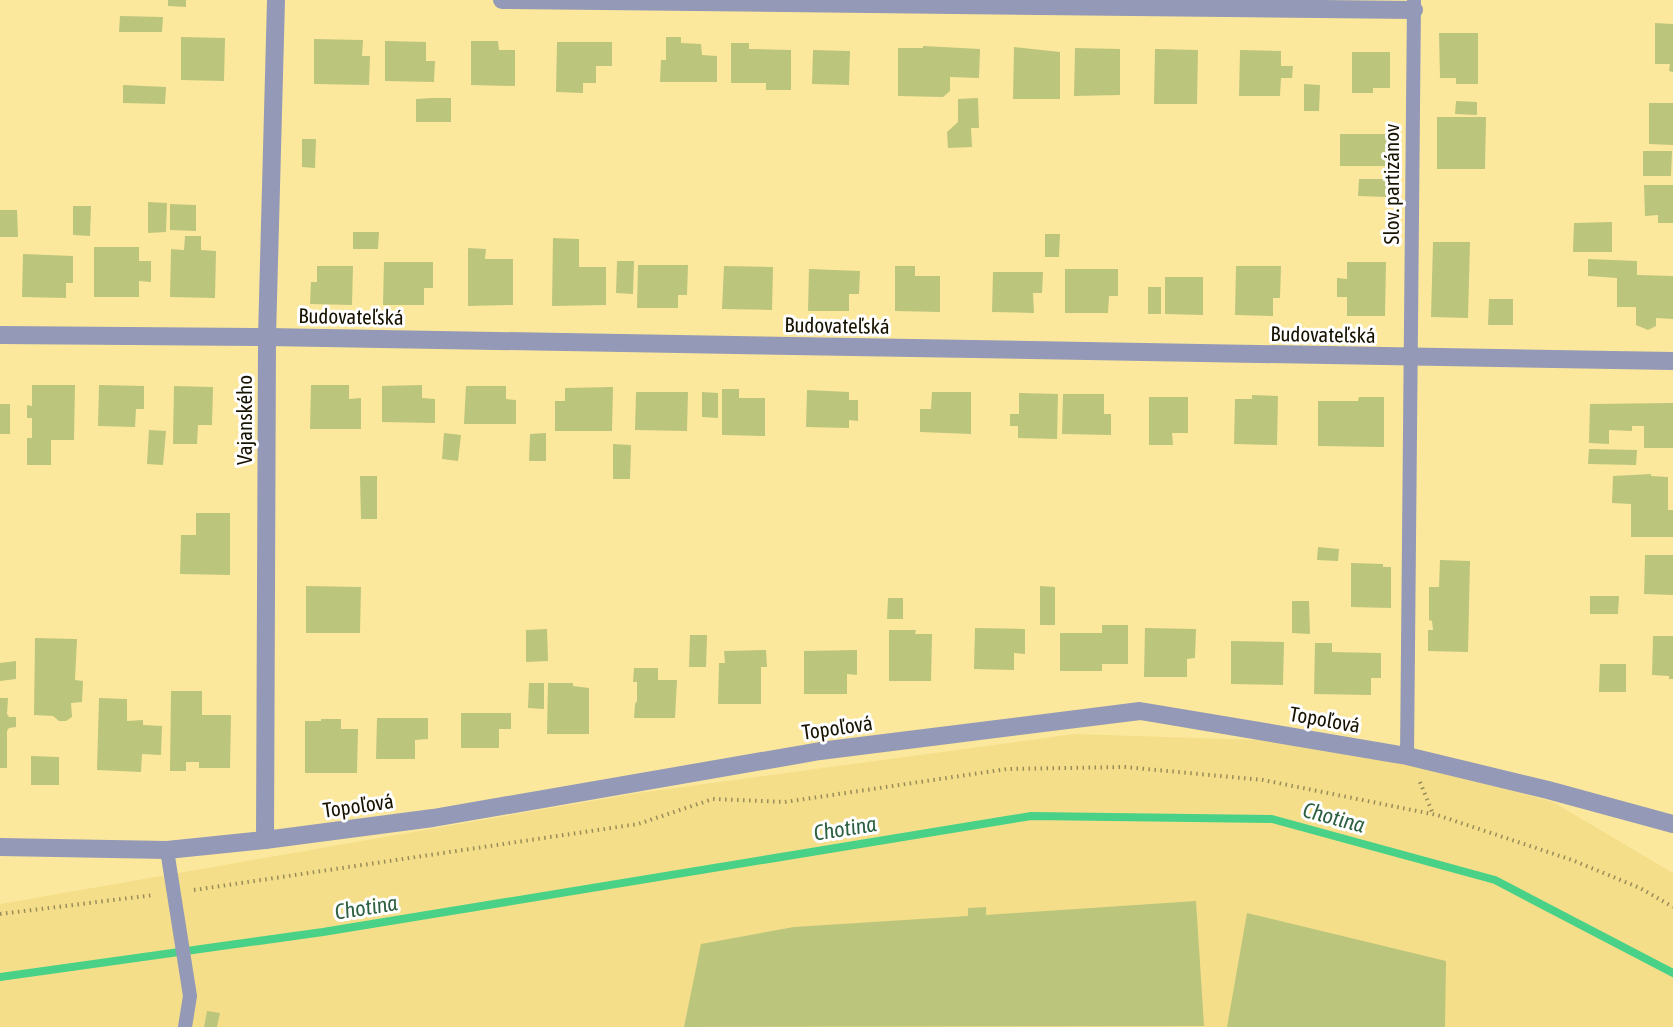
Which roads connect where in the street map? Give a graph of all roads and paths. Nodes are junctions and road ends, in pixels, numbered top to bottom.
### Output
1 (276, 0) edge
2 (501, 0) edge
3 (1414, 5) edge
4 (0, 335) edge
5 (267, 337) junction
6 (1413, 358) junction
7 (1673, 361) edge
8 (1407, 756) junction
9 (1673, 824) edge
10 (265, 840) junction
11 (0, 847) edge
12 (167, 850) junction
13 (175, 896) junction
14 (1673, 907) edge
15 (0, 914) edge
16 (184, 1027) edge

1 - 5 street, Vajanského
2 - 3 street, Slov. partizánov
3 - 6 lane, Slov. partizánov
4 - 5 street, Budovateľská
5 - 6 street, Budovateľská
5 - 10 street, Vajanského
6 - 7 street, Budovateľská
6 - 8 lane, Slov. partizánov
8 - 9 street, Topoľová
8 - 10 street, Topoľová
10 - 12 street, Topoľová
11 - 12 street, Topoľová
12 - 13 lane
13 - 14 path
13 - 15 path
13 - 16 lane

